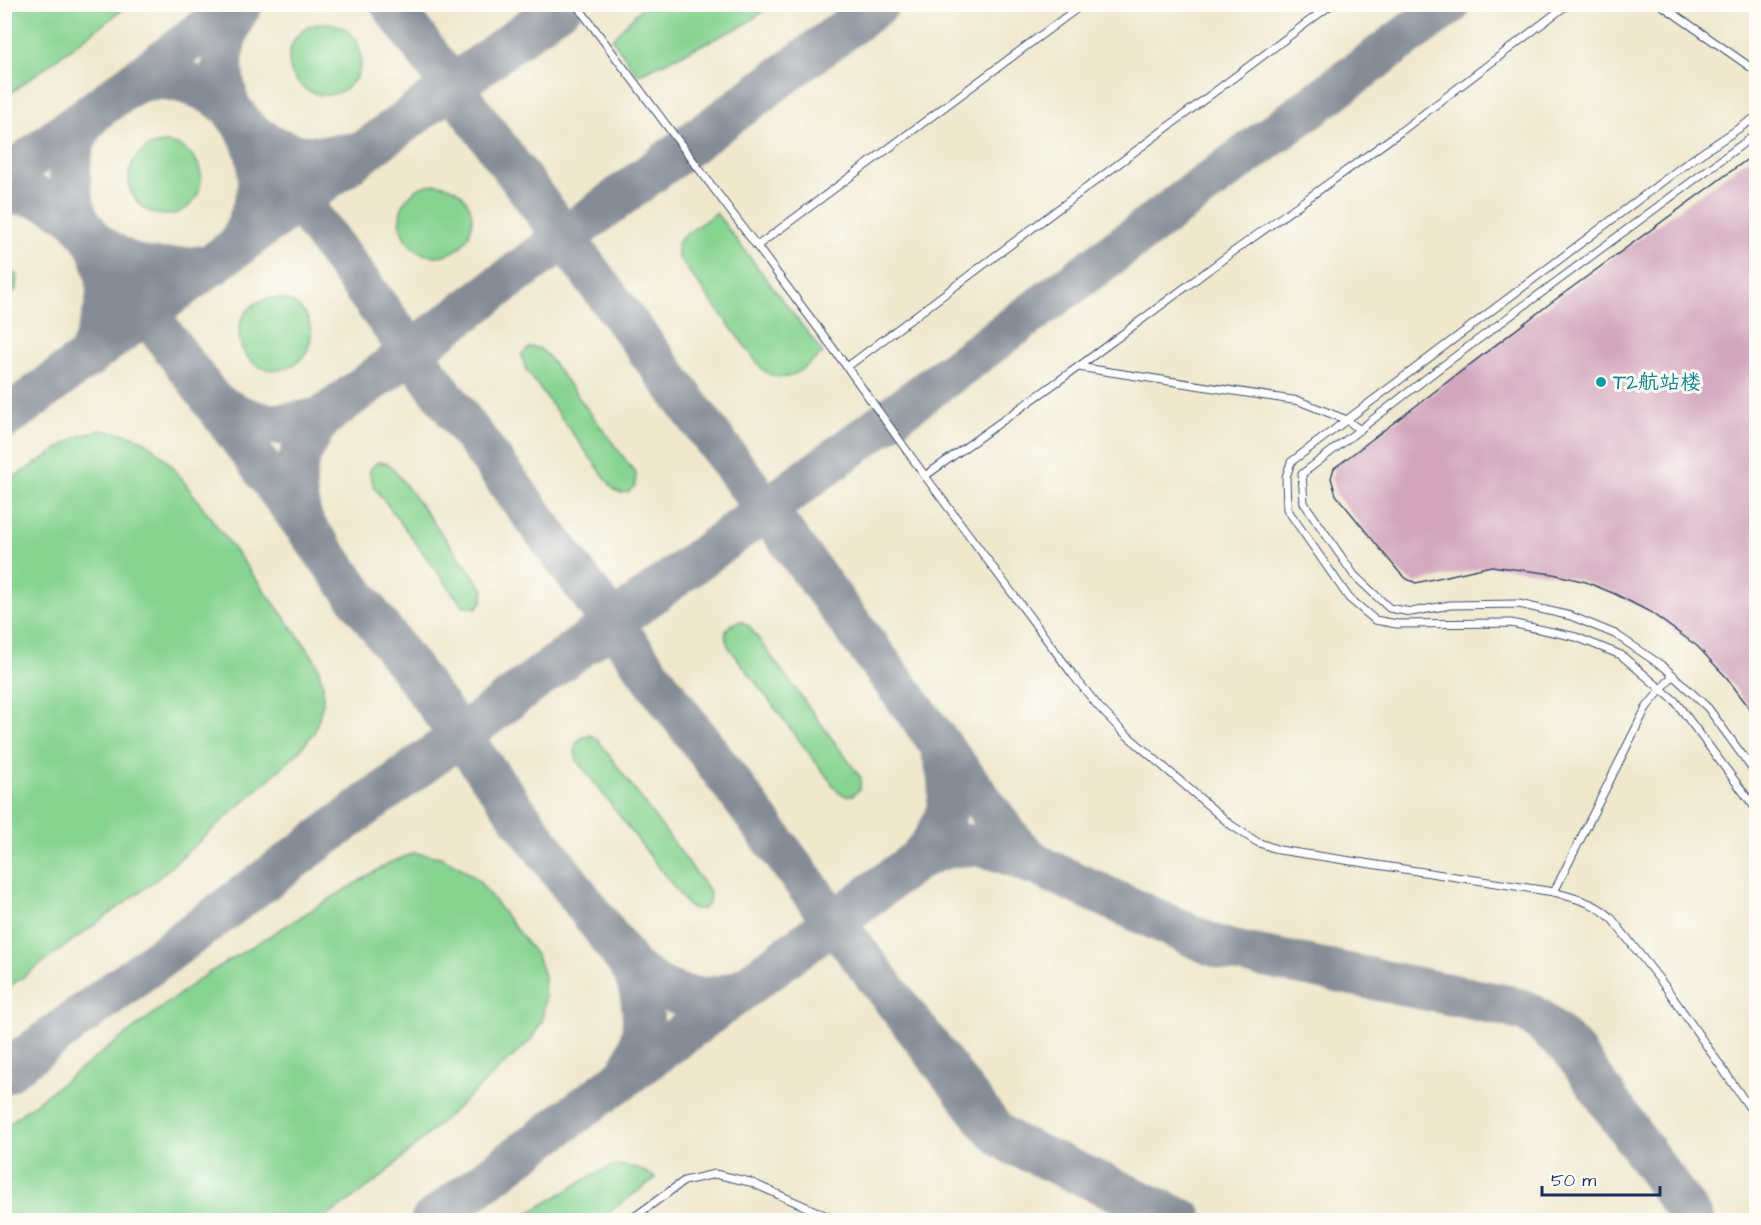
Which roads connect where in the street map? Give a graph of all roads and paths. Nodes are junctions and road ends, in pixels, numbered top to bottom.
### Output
1 (576, 4) edge
2 (1083, 4) edge
3 (1332, 4) edge
4 (1568, 4) edge
5 (1660, 4) edge
6 (1756, 71) edge
7 (1756, 119) edge
8 (1756, 134) edge
9 (757, 246) junction
10 (848, 367) junction
11 (1078, 367) junction
12 (1347, 420) junction
13 (1360, 430) junction
14 (925, 476) junction
15 (1673, 675) junction
16 (1661, 688) junction
17 (1756, 774) edge
18 (1756, 809) edge
19 (1554, 892) junction
20 (1756, 1117) edge
21 (630, 1221) edge
22 (836, 1221) edge

1 - 9 lane
2 - 9 lane
3 - 10 lane
4 - 11 lane
5 - 6 lane
7 - 12 lane
8 - 13 lane
9 - 10 lane
10 - 14 lane
11 - 12 lane
11 - 14 lane
12 - 13 lane
12 - 16 lane
13 - 15 lane
14 - 19 lane
15 - 16 lane
15 - 17 lane
16 - 18 lane
16 - 19 lane
19 - 20 lane
21 - 22 lane

